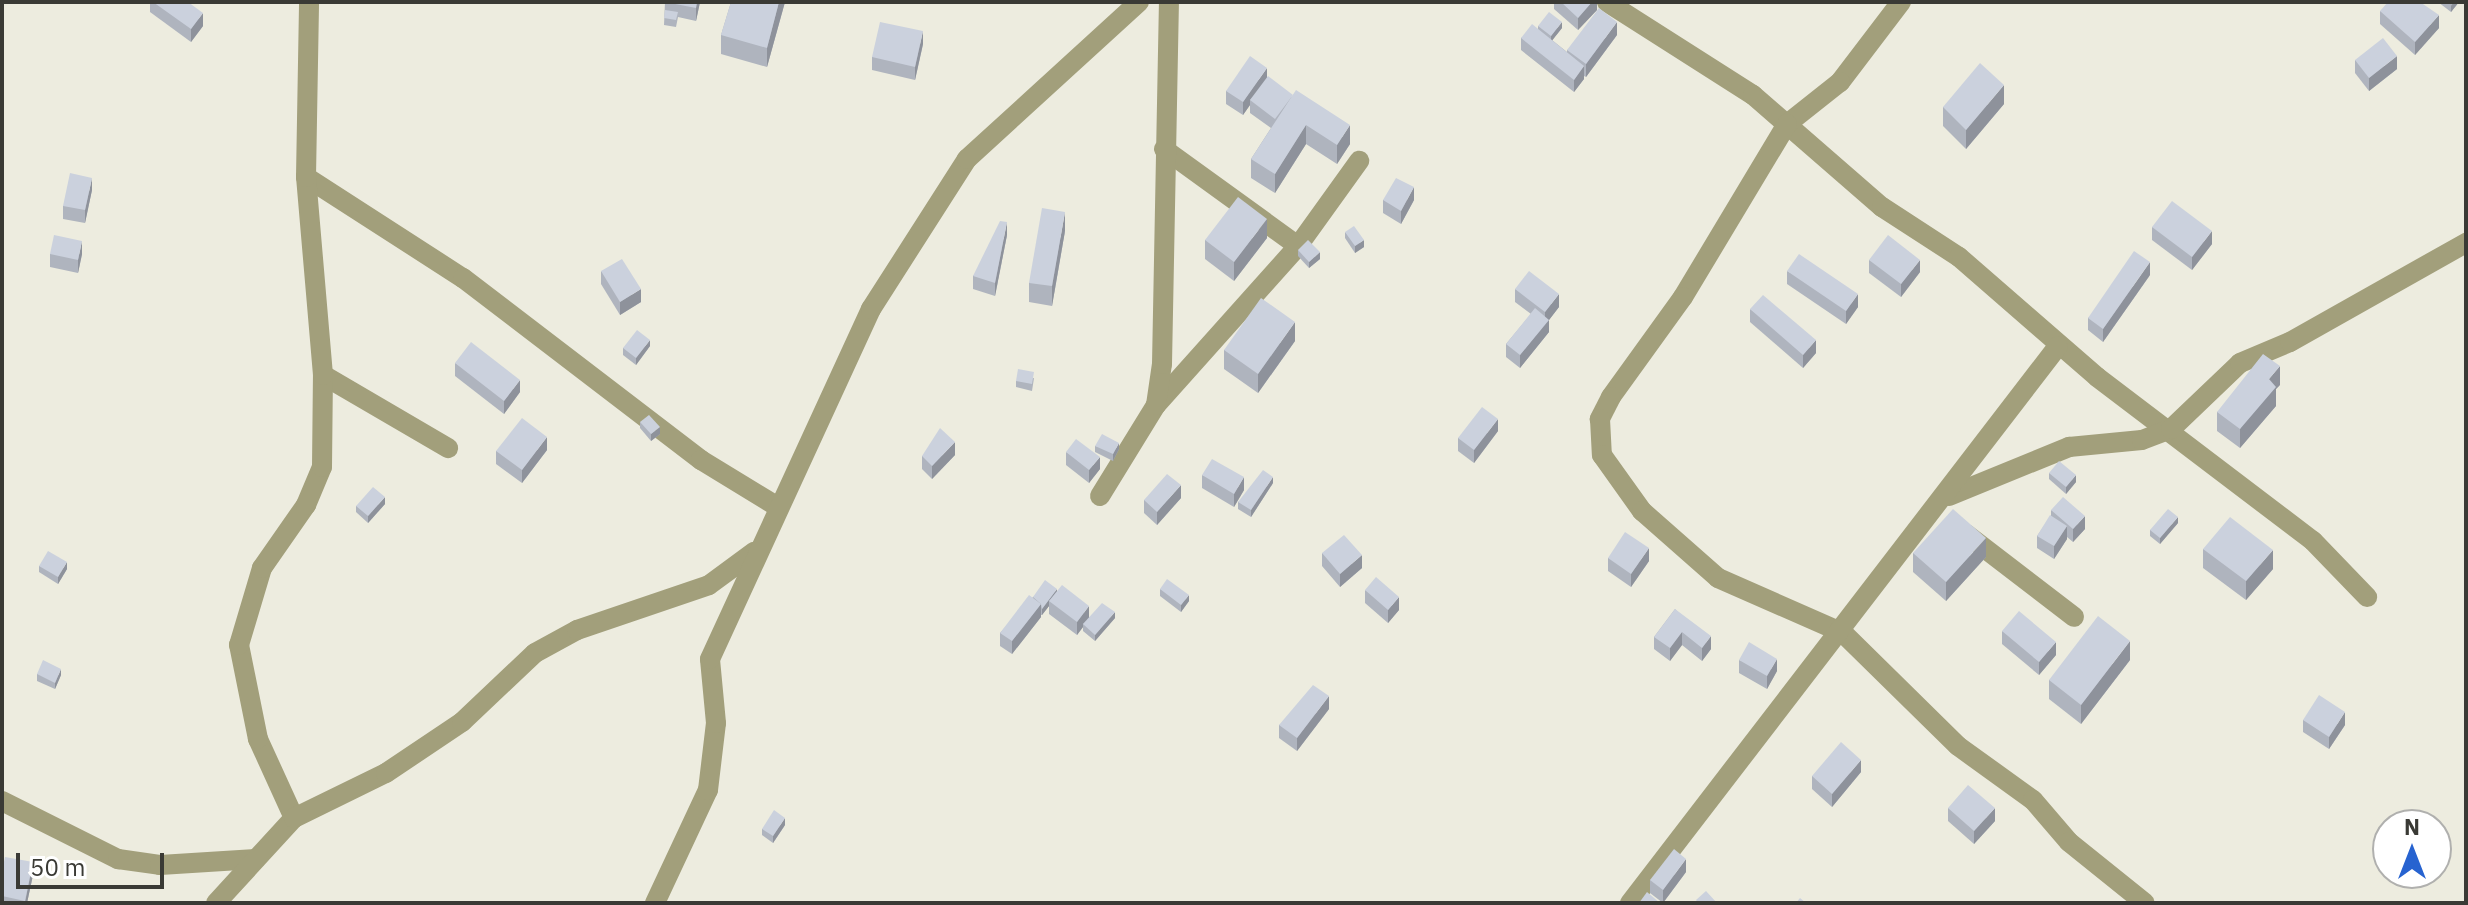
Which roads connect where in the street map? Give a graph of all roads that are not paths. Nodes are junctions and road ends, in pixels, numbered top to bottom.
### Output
1 (309, 2) edge
2 (1139, 2) edge
3 (1169, 2) edge
4 (1607, 2) edge
5 (1901, 2) edge
6 (1787, 124) junction
7 (1164, 149) junction
8 (1359, 161) dead end
9 (306, 177) junction
10 (2466, 243) edge
11 (1298, 246) junction
12 (2058, 346) junction
13 (323, 375) junction
14 (1156, 405) junction
15 (2171, 429) junction
16 (448, 448) dead end
17 (1100, 496) dead end
18 (1941, 503) junction
19 (778, 507) junction
20 (760, 547) junction
21 (2367, 597) dead end
22 (2074, 617) dead end
23 (1843, 633) junction
24 (2, 801) edge
25 (294, 818) junction
26 (256, 859) junction
27 (216, 903) edge
28 (655, 903) edge
29 (1630, 903) edge
30 (2145, 903) edge

1 - 9 street
2 - 19 street
3 - 7 street
4 - 6 street
5 - 6 street
6 - 12 street
6 - 23 street
7 - 11 street
7 - 14 street
8 - 11 street
9 - 13 street
9 - 19 street
10 - 15 street
11 - 14 street
12 - 15 street
12 - 18 street
13 - 16 street
13 - 25 street
14 - 17 street
15 - 18 street
15 - 21 street
18 - 22 street
18 - 23 street
19 - 20 street
20 - 25 street
20 - 28 street
23 - 29 street
23 - 30 street
24 - 26 street
25 - 26 street
26 - 27 street

